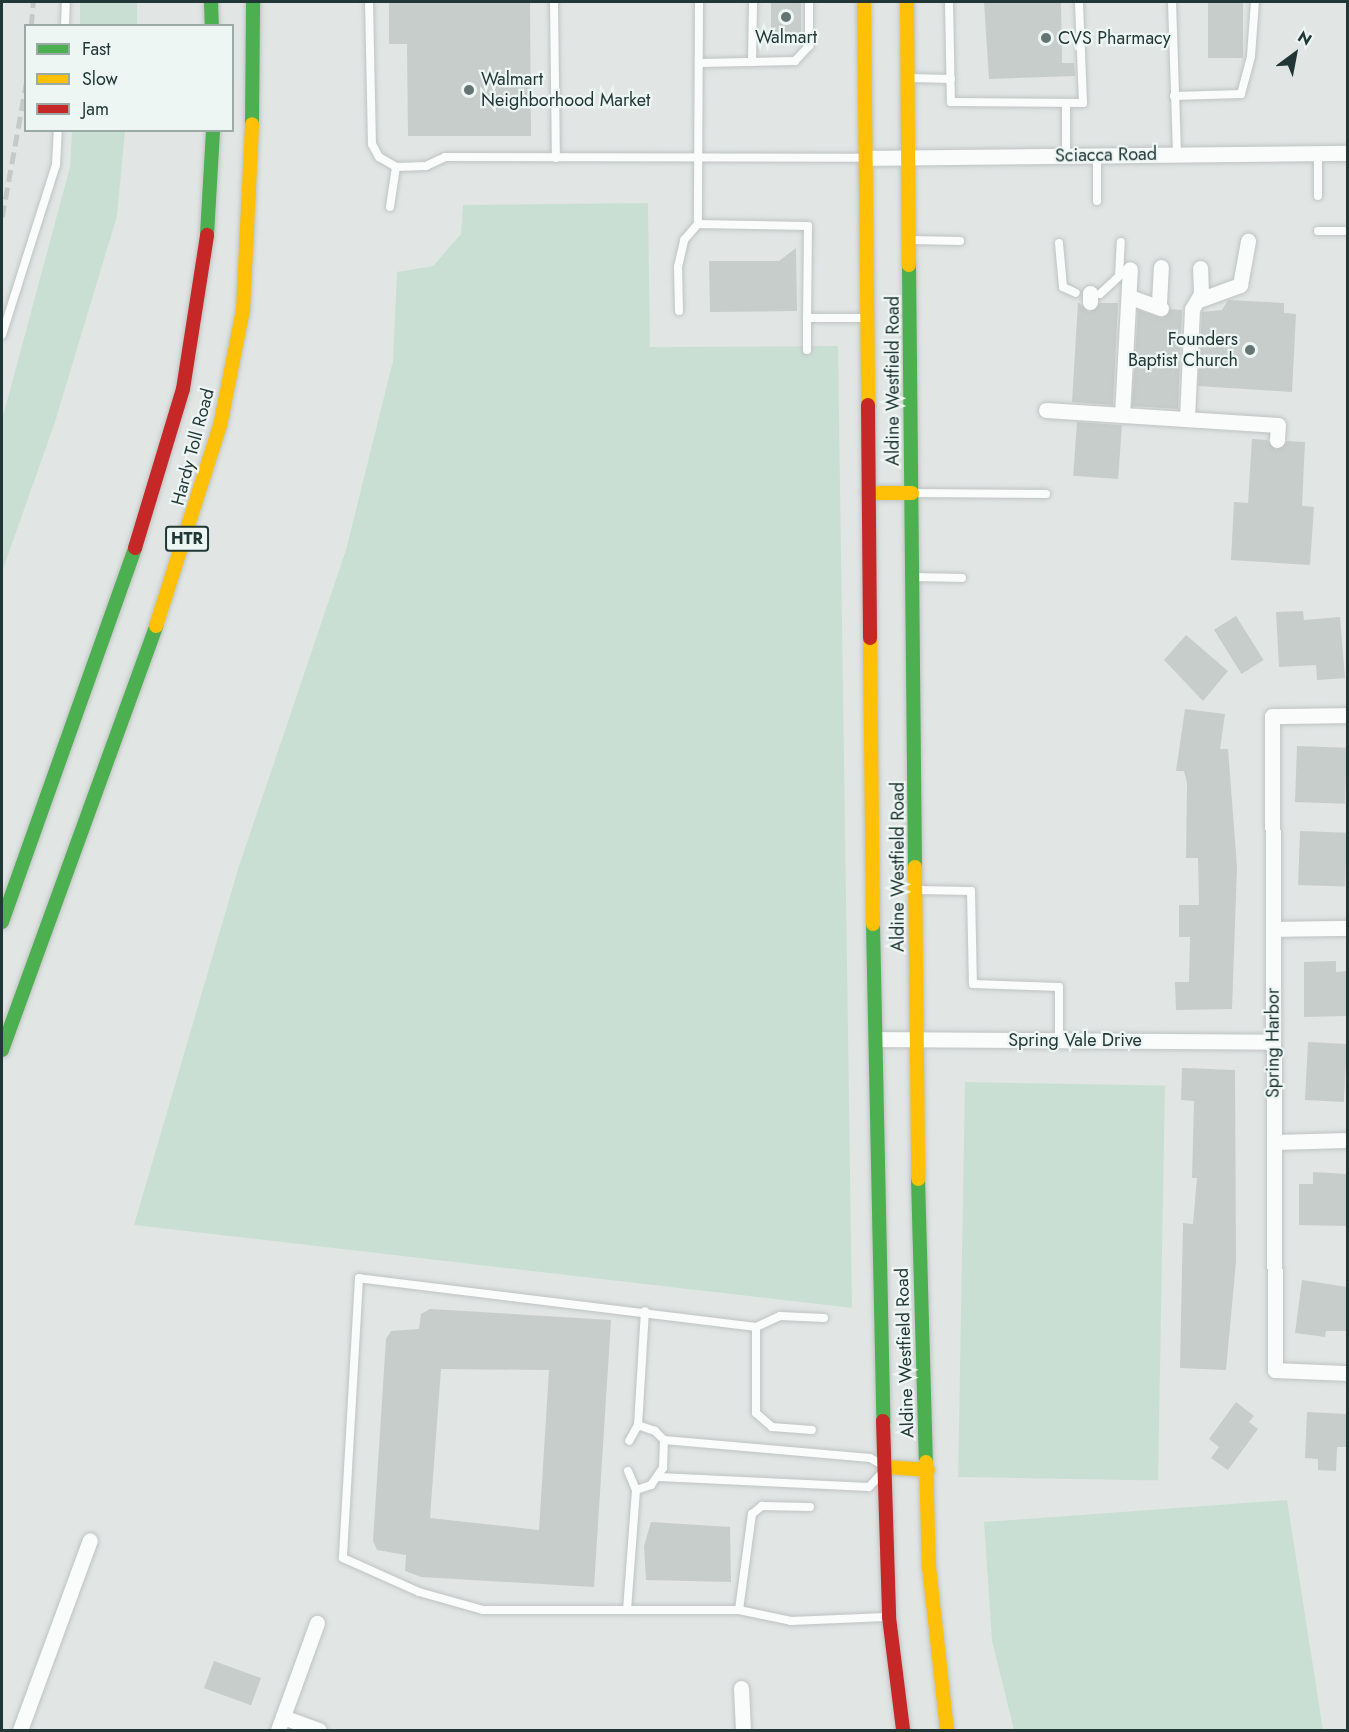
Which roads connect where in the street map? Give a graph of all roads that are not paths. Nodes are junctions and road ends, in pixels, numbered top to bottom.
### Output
1 (66, 2) edge
2 (212, 2) edge
3 (253, 2) edge
4 (369, 2) edge
5 (554, 2) edge
6 (699, 2) edge
7 (753, 2) edge
8 (809, 2) edge
9 (864, 2) edge
10 (908, 2) edge
11 (949, 2) edge
12 (1079, 2) edge
13 (1172, 2) edge
14 (1255, 2) edge
15 (65, 24) edge
16 (212, 24) edge
17 (752, 62) junction
18 (700, 63) junction
19 (909, 78) junction
20 (951, 79) junction
21 (1174, 96) junction
22 (1066, 103) junction
23 (58, 132) edge
24 (213, 132) edge
25 (1318, 153) junction
26 (1347, 153) edge
27 (1178, 154) junction
28 (1066, 156) junction
29 (1097, 156) junction
30 (556, 158) junction
31 (865, 158) junction
32 (910, 158) junction
33 (700, 160) junction
34 (396, 166) junction
35 (1318, 196) dead end
36 (1097, 201) dead end
37 (390, 207) dead end
38 (698, 224) junction
39 (1318, 231) dead end
40 (1347, 231) edge
41 (910, 240) junction
42 (960, 241) dead end
43 (1248, 241) dead end
44 (1121, 242) dead end
45 (1059, 243) dead end
46 (1161, 267) dead end
47 (1200, 267) dead end
48 (1130, 269) dead end
49 (1130, 297) junction
50 (1198, 300) junction
51 (680, 311) dead end
52 (807, 318) junction
53 (866, 318) junction
54 (2, 335) edge
55 (807, 350) dead end
56 (1046, 410) dead end
57 (1122, 414) junction
58 (1187, 419) junction
59 (1277, 440) dead end
60 (912, 493) junction
61 (868, 494) junction
62 (1046, 494) dead end
63 (914, 577) junction
64 (962, 578) dead end
65 (1347, 715) edge
66 (916, 890) junction
67 (2, 922) edge
68 (1347, 928) edge
69 (1273, 929) junction
70 (917, 1038) junction
71 (876, 1039) junction
72 (1059, 1040) junction
73 (1274, 1041) junction
74 (2, 1050) edge
75 (1347, 1140) edge
76 (1274, 1142) junction
77 (645, 1311) junction
78 (824, 1318) dead end
79 (756, 1327) junction
80 (1347, 1373) edge
81 (638, 1425) junction
82 (812, 1430) dead end
83 (664, 1440) junction
84 (629, 1441) dead end
85 (886, 1467) junction
86 (928, 1470) junction
87 (628, 1471) dead end
88 (659, 1477) junction
89 (636, 1490) junction
90 (810, 1507) dead end
91 (90, 1540) dead end
92 (627, 1610) junction
93 (739, 1610) junction
94 (889, 1617) junction
95 (317, 1623) dead end
96 (741, 1688) dead end
97 (280, 1724) edge
98 (20, 1731) edge
99 (319, 1731) edge
100 (743, 1731) edge
101 (903, 1731) edge
102 (947, 1731) edge

1 - 15 lane
2 - 16 main road
3 - 74 main road, Hardy Toll Road / HTR
4 - 34 lane
5 - 30 lane
6 - 18 lane
7 - 17 lane
8 - 17 lane
9 - 31 main road, Aldine Westfield Road
10 - 19 main road, Aldine Westfield Road
11 - 20 lane
12 - 22 lane
13 - 21 lane
14 - 21 lane
17 - 18 lane
18 - 33 lane
19 - 20 lane
19 - 32 main road, Aldine Westfield Road
20 - 22 lane
21 - 27 lane
22 - 28 lane
23 - 54 lane
24 - 67 main road, Hardy Toll Road / HTR
25 - 26 street, Sciacca Road
25 - 27 street, Sciacca Road
25 - 35 lane
27 - 29 street, Sciacca Road
28 - 29 street, Sciacca Road
28 - 32 street, Sciacca Road
29 - 36 lane
30 - 33 lane
30 - 34 lane
31 - 32 street, Sciacca Road
31 - 33 lane
31 - 53 main road, Aldine Westfield Road
32 - 41 main road, Aldine Westfield Road
33 - 38 lane
34 - 37 lane
38 - 51 lane
38 - 52 lane
39 - 40 lane
41 - 42 lane
41 - 60 main road, Aldine Westfield Road
43 - 50 street
44 - 45 lane
46 - 49 street
47 - 50 street
48 - 49 street
49 - 57 street
50 - 58 street
52 - 53 lane
52 - 55 lane
53 - 61 main road, Aldine Westfield Road
56 - 57 street
57 - 58 street
58 - 59 street
60 - 61 main road
60 - 62 lane
60 - 63 main road, Aldine Westfield Road
61 - 71 main road, Aldine Westfield Road
63 - 64 lane
63 - 66 main road, Aldine Westfield Road
65 - 69 street, Spring Harbor
66 - 70 main road, Aldine Westfield Road
66 - 72 lane
68 - 69 street
69 - 73 street, Spring Harbor
70 - 71 street, Spring Vale Drive
70 - 72 street, Spring Vale Drive
70 - 86 main road, Aldine Westfield Road
71 - 85 main road, Aldine Westfield Road
72 - 73 street, Spring Vale Drive
73 - 76 street, Spring Harbor
75 - 76 street
76 - 80 street, Spring Harbor
77 - 79 lane
77 - 81 lane
77 - 92 lane
78 - 79 lane
79 - 82 lane
81 - 83 lane
81 - 84 lane
83 - 85 lane
83 - 88 lane
85 - 86 main road
85 - 88 lane
85 - 94 main road, Aldine Westfield Road
86 - 102 main road, Aldine Westfield Road
87 - 89 lane
88 - 89 lane
89 - 92 lane
90 - 93 lane
91 - 98 street
92 - 93 lane
93 - 94 lane
94 - 101 main road, Aldine Westfield Road
95 - 97 street
96 - 100 street
97 - 99 street

